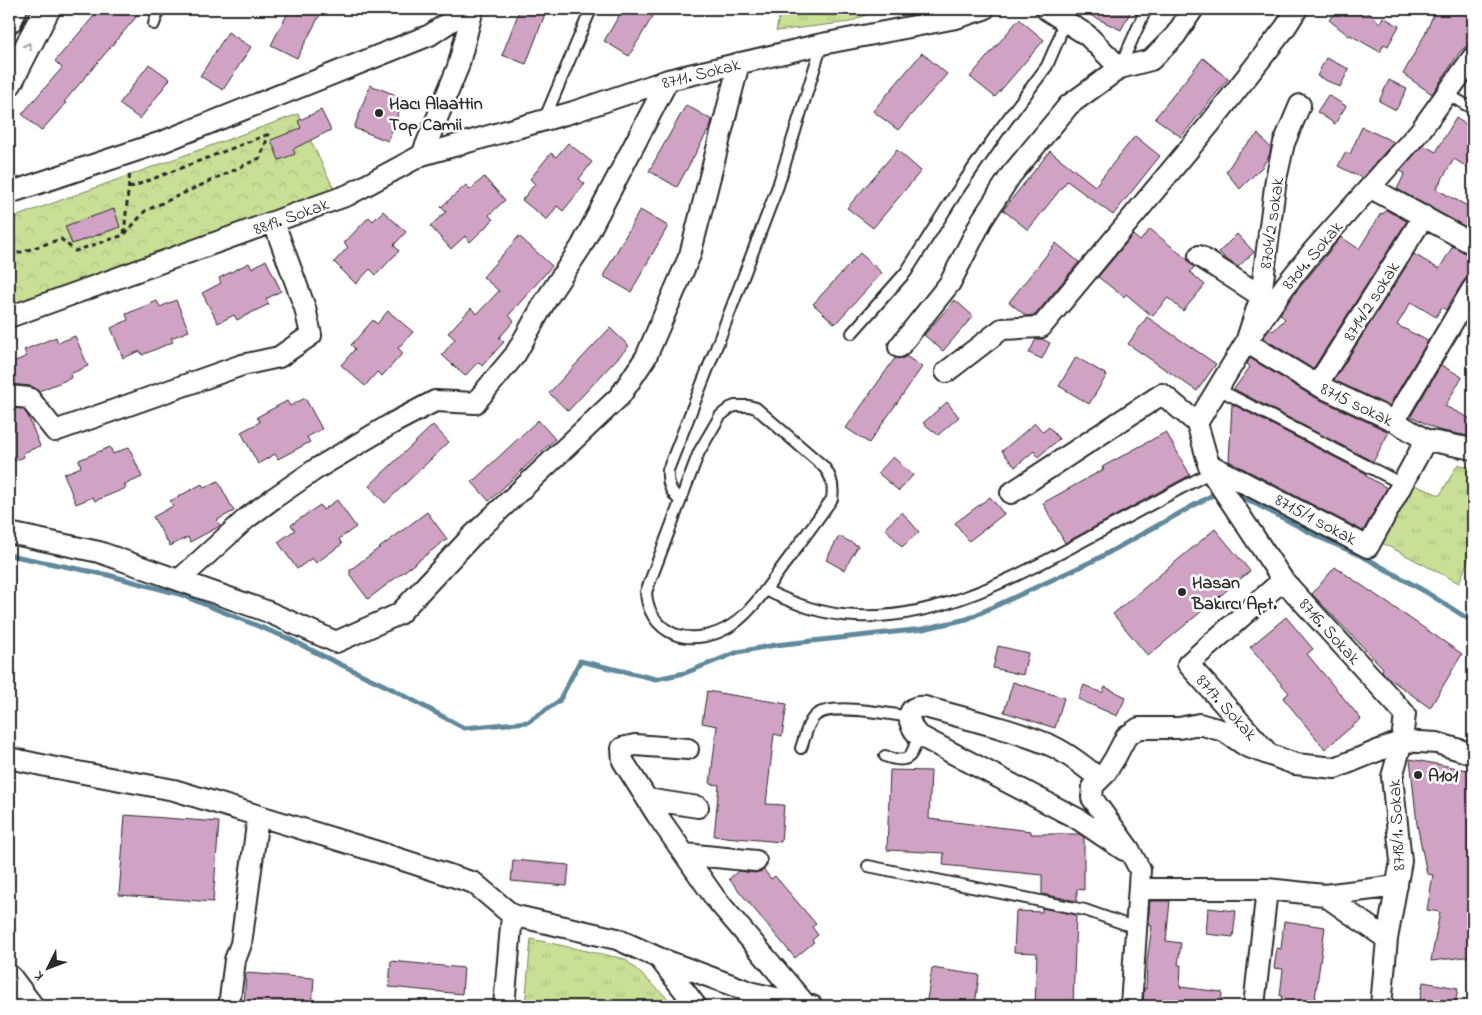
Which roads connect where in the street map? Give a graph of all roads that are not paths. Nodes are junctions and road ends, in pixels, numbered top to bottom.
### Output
1 (14, 9) edge
2 (47, 9) edge
3 (159, 9) edge
4 (471, 9) edge
5 (591, 9) edge
6 (984, 9) edge
7 (1046, 9) edge
8 (1146, 9) edge
9 (1193, 9) edge
10 (1297, 9) edge
11 (9, 20) edge
12 (1064, 20) junction
13 (154, 24) dead end
14 (822, 44) junction
15 (1473, 57) edge
16 (739, 63) junction
17 (1120, 68) junction
18 (668, 80) junction
19 (9, 83) edge
20 (1447, 94) junction
21 (1300, 105) dead end
22 (1473, 109) edge
23 (544, 121) junction
24 (422, 155) junction
25 (1370, 188) junction
26 (9, 193) edge
27 (1424, 216) junction
28 (274, 223) junction
29 (1473, 244) edge
30 (1199, 256) dead end
31 (1473, 288) edge
32 (1261, 296) junction
33 (9, 317) edge
34 (852, 333) dead end
35 (1246, 342) junction
36 (899, 346) dead end
37 (946, 372) dead end
38 (1318, 385) junction
39 (1218, 389) junction
40 (9, 396) edge
41 (1394, 421) junction
42 (1197, 423) junction
43 (1426, 440) junction
44 (1473, 449) edge
45 (1210, 468) junction
46 (1402, 484) junction
47 (1011, 493) dead end
48 (680, 501) junction
49 (9, 533) edge
50 (179, 580) junction
51 (1283, 580) junction
52 (765, 590) junction
53 (914, 726) junction
54 (1402, 741) junction
55 (801, 748) dead end
56 (688, 749) dead end
57 (1473, 754) edge
58 (1270, 755) junction
59 (885, 756) dead end
60 (9, 758) edge
61 (1100, 779) junction
62 (647, 799) junction
63 (698, 807) dead end
64 (258, 817) junction
65 (685, 854) junction
66 (1132, 855) junction
67 (756, 861) dead end
68 (868, 866) dead end
69 (1398, 886) junction
70 (1139, 889) junction
71 (1267, 889) junction
72 (1324, 894) junction
73 (512, 915) junction
74 (1136, 928) junction
75 (1386, 940) junction
76 (659, 958) junction
77 (9, 978) edge
78 (30, 1006) edge
79 (229, 1006) edge
80 (504, 1006) edge
81 (696, 1006) edge
82 (809, 1006) edge
83 (1130, 1006) edge
84 (1254, 1006) edge
85 (1381, 1006) edge

1 - 11 street
19 -> 2 street
3 - 13 lane
4 - 24 street
4 - 26 street
5 - 23 lane
6 - 14 street, 8711. Sokak
7 - 12 street
8 - 17 lane
9 - 17 street
10 - 37 street
12 - 17 street
12 - 34 lane
14 - 16 street, 8711. Sokak
14 - 48 lane
15 - 20 street, 8704. Sokak
16 - 18 street, 8711. Sokak
16 - 50 street
17 - 36 street
18 - 23 street, 8711. Sokak
18 - 50 street
20 - 22 lane
20 - 25 street, 8704. Sokak
21 - 32 street, 8704/2 sokak
23 - 24 street, 8711. Sokak
24 - 28 street, 8819. Sokak
25 - 27 street
25 - 35 street, 8704. Sokak
27 - 29 street
27 - 38 street, 8714/2 sokak
28 - 33 street, 8819. Sokak
28 - 40 street
30 - 32 street
31 - 41 street
32 - 35 street, 8704/2 sokak
35 - 38 street, 8715 sokak
35 - 39 street, 8704. Sokak
38 - 41 street, 8715 sokak
39 - 42 street, 8704. Sokak
39 - 46 lane
41 - 43 street, 8715 sokak
42 - 45 street
42 - 47 street
43 - 44 street, 8715 sokak
43 - 46 street, 8715/1 sokak
45 - 46 street, 8715/1 sokak
45 - 51 street, 8716. Sokak
45 - 52 lane
48 - 52 lane
48 - 52 lane
49 - 50 street
51 - 54 street, 8716. Sokak
51 - 58 street, 8717. Sokak
53 - 55 lane
53 - 59 lane
53 - 61 street
53 - 66 street
54 - 57 street
54 - 58 street
54 - 69 street, 8718/1. Sokak
56 - 62 street
58 - 61 street
60 - 64 street
61 - 66 street
62 - 63 street
62 - 65 street
64 - 73 street
64 - 79 street
65 - 67 street
65 - 82 street
66 - 70 street
68 - 74 lane
69 - 72 street
69 - 75 street, 8718/1. Sokak
70 - 71 street
70 - 74 street
71 - 72 street
71 - 84 street
72 - 75 street
73 - 76 street
73 - 80 street
74 - 83 street
75 - 85 street, 8718/1. Sokak
76 - 81 street
76 - 82 street
77 - 78 street

